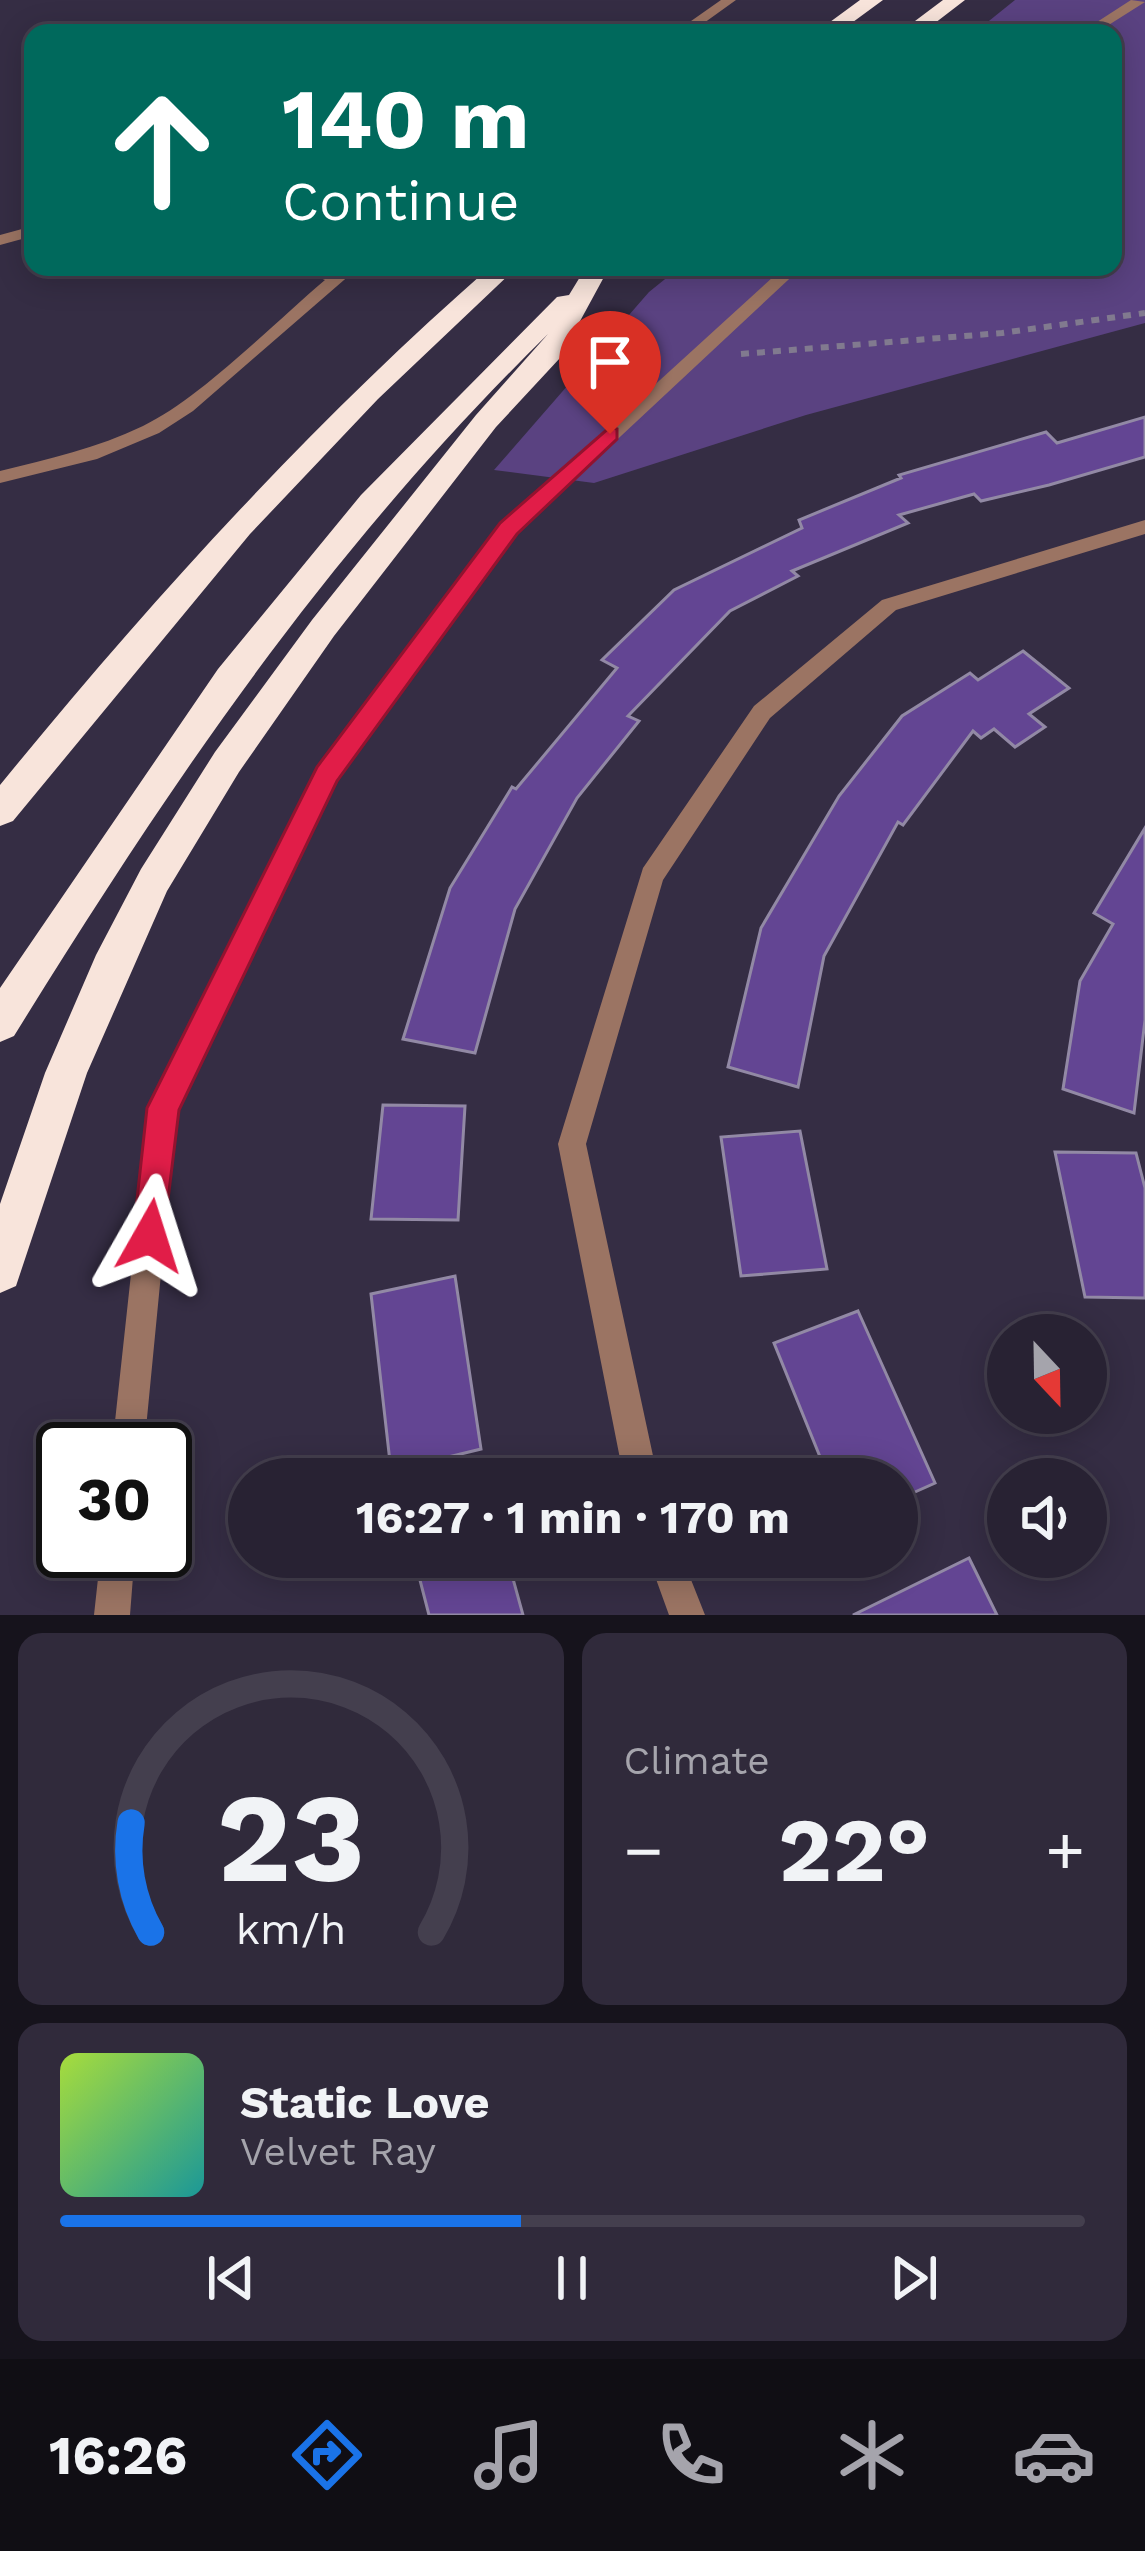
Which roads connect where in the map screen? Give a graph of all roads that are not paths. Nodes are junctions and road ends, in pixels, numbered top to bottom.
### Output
1 (730, 0) edge
2 (873, 0) edge
3 (955, 0) edge
4 (1141, 0) edge
5 (694, 24) edge
6 (838, 24) edge
7 (922, 24) edge
8 (1102, 24) edge
9 (340, 276) edge
10 (495, 276) edge
11 (594, 276) edge
12 (596, 276) edge
13 (784, 276) edge
14 (0, 477) edge
15 (1145, 527) edge
16 (0, 811) edge
17 (0, 1023) edge
18 (0, 1270) edge
19 (131, 1422) edge
20 (637, 1458) edge
21 (115, 1578) edge
22 (673, 1578) edge
23 (112, 1615) edge
24 (687, 1615) edge

1 - 5 street
2 - 6 highway
3 - 7 highway
4 - 8 street
9 - 14 street
10 - 16 highway
11 - 17 highway
12 - 18 highway
13 - 19 street
15 - 20 street
21 - 23 street
22 - 24 street

